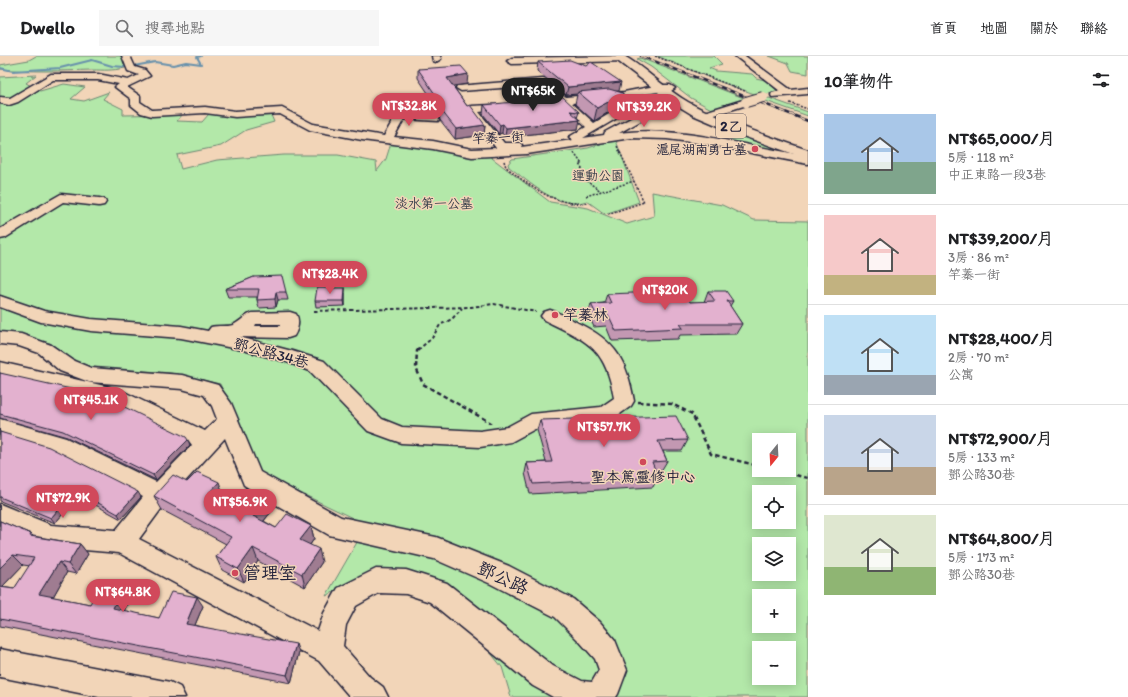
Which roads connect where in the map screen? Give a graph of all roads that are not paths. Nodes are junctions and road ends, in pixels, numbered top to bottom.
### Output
1 (126, 56) edge
2 (542, 56) edge
3 (740, 56) edge
4 (622, 57) edge
5 (512, 61) dead end
6 (530, 61) junction
7 (129, 83) junction
8 (460, 88) edge
9 (666, 89) junction
10 (808, 91) edge
11 (788, 93) junction
12 (624, 95) junction
13 (0, 100) edge
14 (563, 101) junction
15 (709, 114) junction
16 (434, 119) dead end
17 (593, 128) junction
18 (609, 137) junction
19 (387, 140) junction
20 (501, 147) junction
21 (457, 148) junction
22 (808, 150) edge
23 (808, 155) edge
24 (808, 160) edge
25 (99, 202) dead end
26 (0, 235) edge
27 (0, 302) edge
28 (550, 316) road end
29 (238, 330) dead end
30 (181, 332) junction
31 (0, 338) edge
32 (0, 369) edge
33 (224, 425) dead end
34 (0, 427) edge
35 (204, 445) junction
36 (159, 494) junction
37 (0, 514) edge
38 (122, 542) junction
39 (329, 651) junction
40 (0, 663) edge
41 (170, 697) edge
42 (373, 697) edge

1 - 7 street
2 - 6 street
3 - 11 street
4 - 6 street
4 - 9 main road, 2乙
5 - 6 street
7 - 13 street
7 - 19 street, 竿蓁一街
8 - 14 street
9 - 12 street
9 - 15 main road, 2乙
9 - 18 street
10 - 11 street
11 - 15 street, bridge
12 - 14 street
12 - 17 street
14 - 17 street
14 - 20 street
15 - 22 main road, 2乙
15 - 23 main road, 2乙
16 - 19 street
17 - 20 street
18 - 21 street, 竿蓁一街
18 - 24 street, 竿蓁一街
19 - 21 street, 竿蓁一街
20 - 21 street
25 - 26 street
27 - 30 street, 鄧公路34巷
28 - 30 street, 鄧公路34巷
29 - 30 street, 鄧公路34巷
31 - 39 street, 鄧公路
32 - 35 street
33 - 35 street
34 - 36 street
35 - 36 street
36 - 38 street
37 - 38 street
38 - 39 street
39 - 42 street
40 - 41 street

